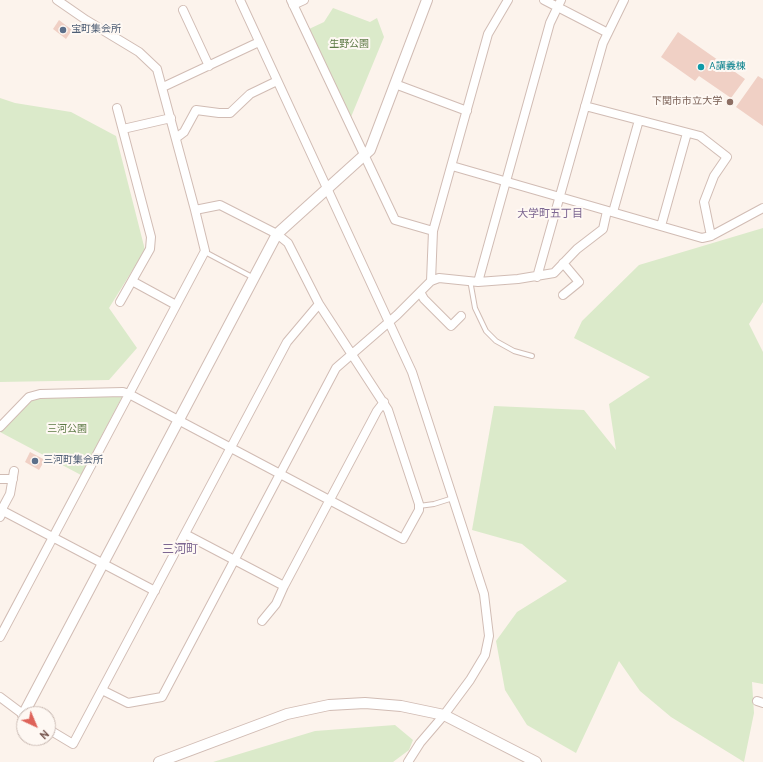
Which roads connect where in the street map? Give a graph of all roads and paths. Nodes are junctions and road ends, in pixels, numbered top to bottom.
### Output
1 (57, 0) edge
2 (240, 0) edge
3 (304, 0) edge
4 (427, 0) edge
5 (508, 0) edge
6 (544, 0) edge
7 (624, 0) edge
8 (292, 3) edge
9 (559, 3) edge
10 (183, 10) dead end
11 (608, 33) junction
12 (259, 42) junction
13 (209, 66) junction
14 (278, 81) junction
15 (395, 84) junction
16 (163, 87) junction
17 (585, 106) junction
18 (117, 108) dead end
19 (467, 111) junction
20 (171, 118) junction
21 (639, 120) junction
22 (123, 129) junction
23 (687, 133) junction
24 (176, 138) junction
25 (365, 156) junction
26 (452, 166) junction
27 (506, 181) junction
28 (328, 189) junction
29 (559, 197) junction
30 (763, 208) edge
31 (195, 210) junction
32 (610, 211) junction
33 (662, 226) junction
34 (433, 231) junction
35 (277, 234) junction
36 (711, 236) junction
37 (204, 251) junction
38 (563, 263) junction
39 (537, 277) junction
40 (254, 278) junction
41 (132, 281) junction
42 (431, 281) junction
43 (474, 281) junction
44 (420, 292) junction
45 (563, 295) dead end
46 (120, 302) dead end
47 (319, 304) junction
48 (176, 305) junction
49 (462, 316) dead end
50 (389, 321) junction
51 (352, 354) junction
52 (532, 356) dead end
53 (129, 394) junction
54 (384, 402) junction
55 (180, 421) junction
56 (0, 426) edge
57 (231, 448) junction
58 (280, 474) junction
59 (0, 479) edge
60 (452, 498) junction
61 (330, 500) junction
62 (419, 506) junction
63 (2, 514) edge
64 (185, 534) junction
65 (53, 536) junction
66 (235, 559) junction
67 (104, 563) junction
68 (284, 586) junction
69 (155, 591) junction
70 (262, 620) dead end
71 (0, 637) edge
72 (102, 690) junction
73 (0, 697) edge
74 (29, 706) edge
75 (16, 709) edge
76 (444, 715) junction
77 (56, 734) edge
78 (159, 762) edge
79 (408, 762) edge
80 (536, 762) edge

1 - 16 street
2 - 12 street
3 - 8 street
4 - 15 street
5 - 19 street
6 - 9 street
7 - 11 street
8 - 25 street
9 - 11 street
9 - 27 street
10 - 13 street
11 - 17 street
12 - 13 street
12 - 14 street
13 - 16 street
14 - 24 street
14 - 28 street
15 - 19 street
15 - 25 street
16 - 20 street
17 - 21 street
17 - 29 street
18 - 22 street
19 - 26 street
20 - 22 street
20 - 24 street
21 - 23 street
21 - 32 street
22 - 41 street
23 - 33 street
23 - 36 street
24 - 31 street
25 - 28 street
25 - 34 street
26 - 27 street
26 - 34 street
27 - 29 street
27 - 43 street
28 - 35 street
28 - 50 street
29 - 32 street
29 - 39 street
30 - 36 street
31 - 35 street
31 - 37 street
32 - 33 street
32 - 38 street
33 - 36 street
34 - 42 street
35 - 40 street
35 - 47 street
37 - 40 lane
37 - 48 street
38 - 39 street
38 - 45 street
39 - 43 street
40 - 55 street
41 - 46 street
41 - 48 street
42 - 43 street
42 - 44 street
43 - 52 lane
44 - 49 street
44 - 50 street
47 - 51 street
47 - 57 street
48 - 53 street
50 - 51 street
50 - 60 street
51 - 54 street
51 - 58 street
53 - 55 street
53 - 56 street
53 - 65 street
54 - 61 street
54 - 62 street
55 - 57 street
55 - 67 street
57 - 58 street
57 - 64 street
58 - 61 street
58 - 66 street
59 - 63 street
60 - 62 lane
60 - 76 street
61 - 62 street
61 - 68 street
63 - 65 street
64 - 66 street
64 - 69 street
65 - 67 street
65 - 71 street
66 - 68 street
66 - 72 street
67 - 69 street
67 - 74 street
68 - 70 street
69 - 72 street
72 - 77 street
73 - 75 street
76 - 78 street
76 - 79 street
76 - 80 street

